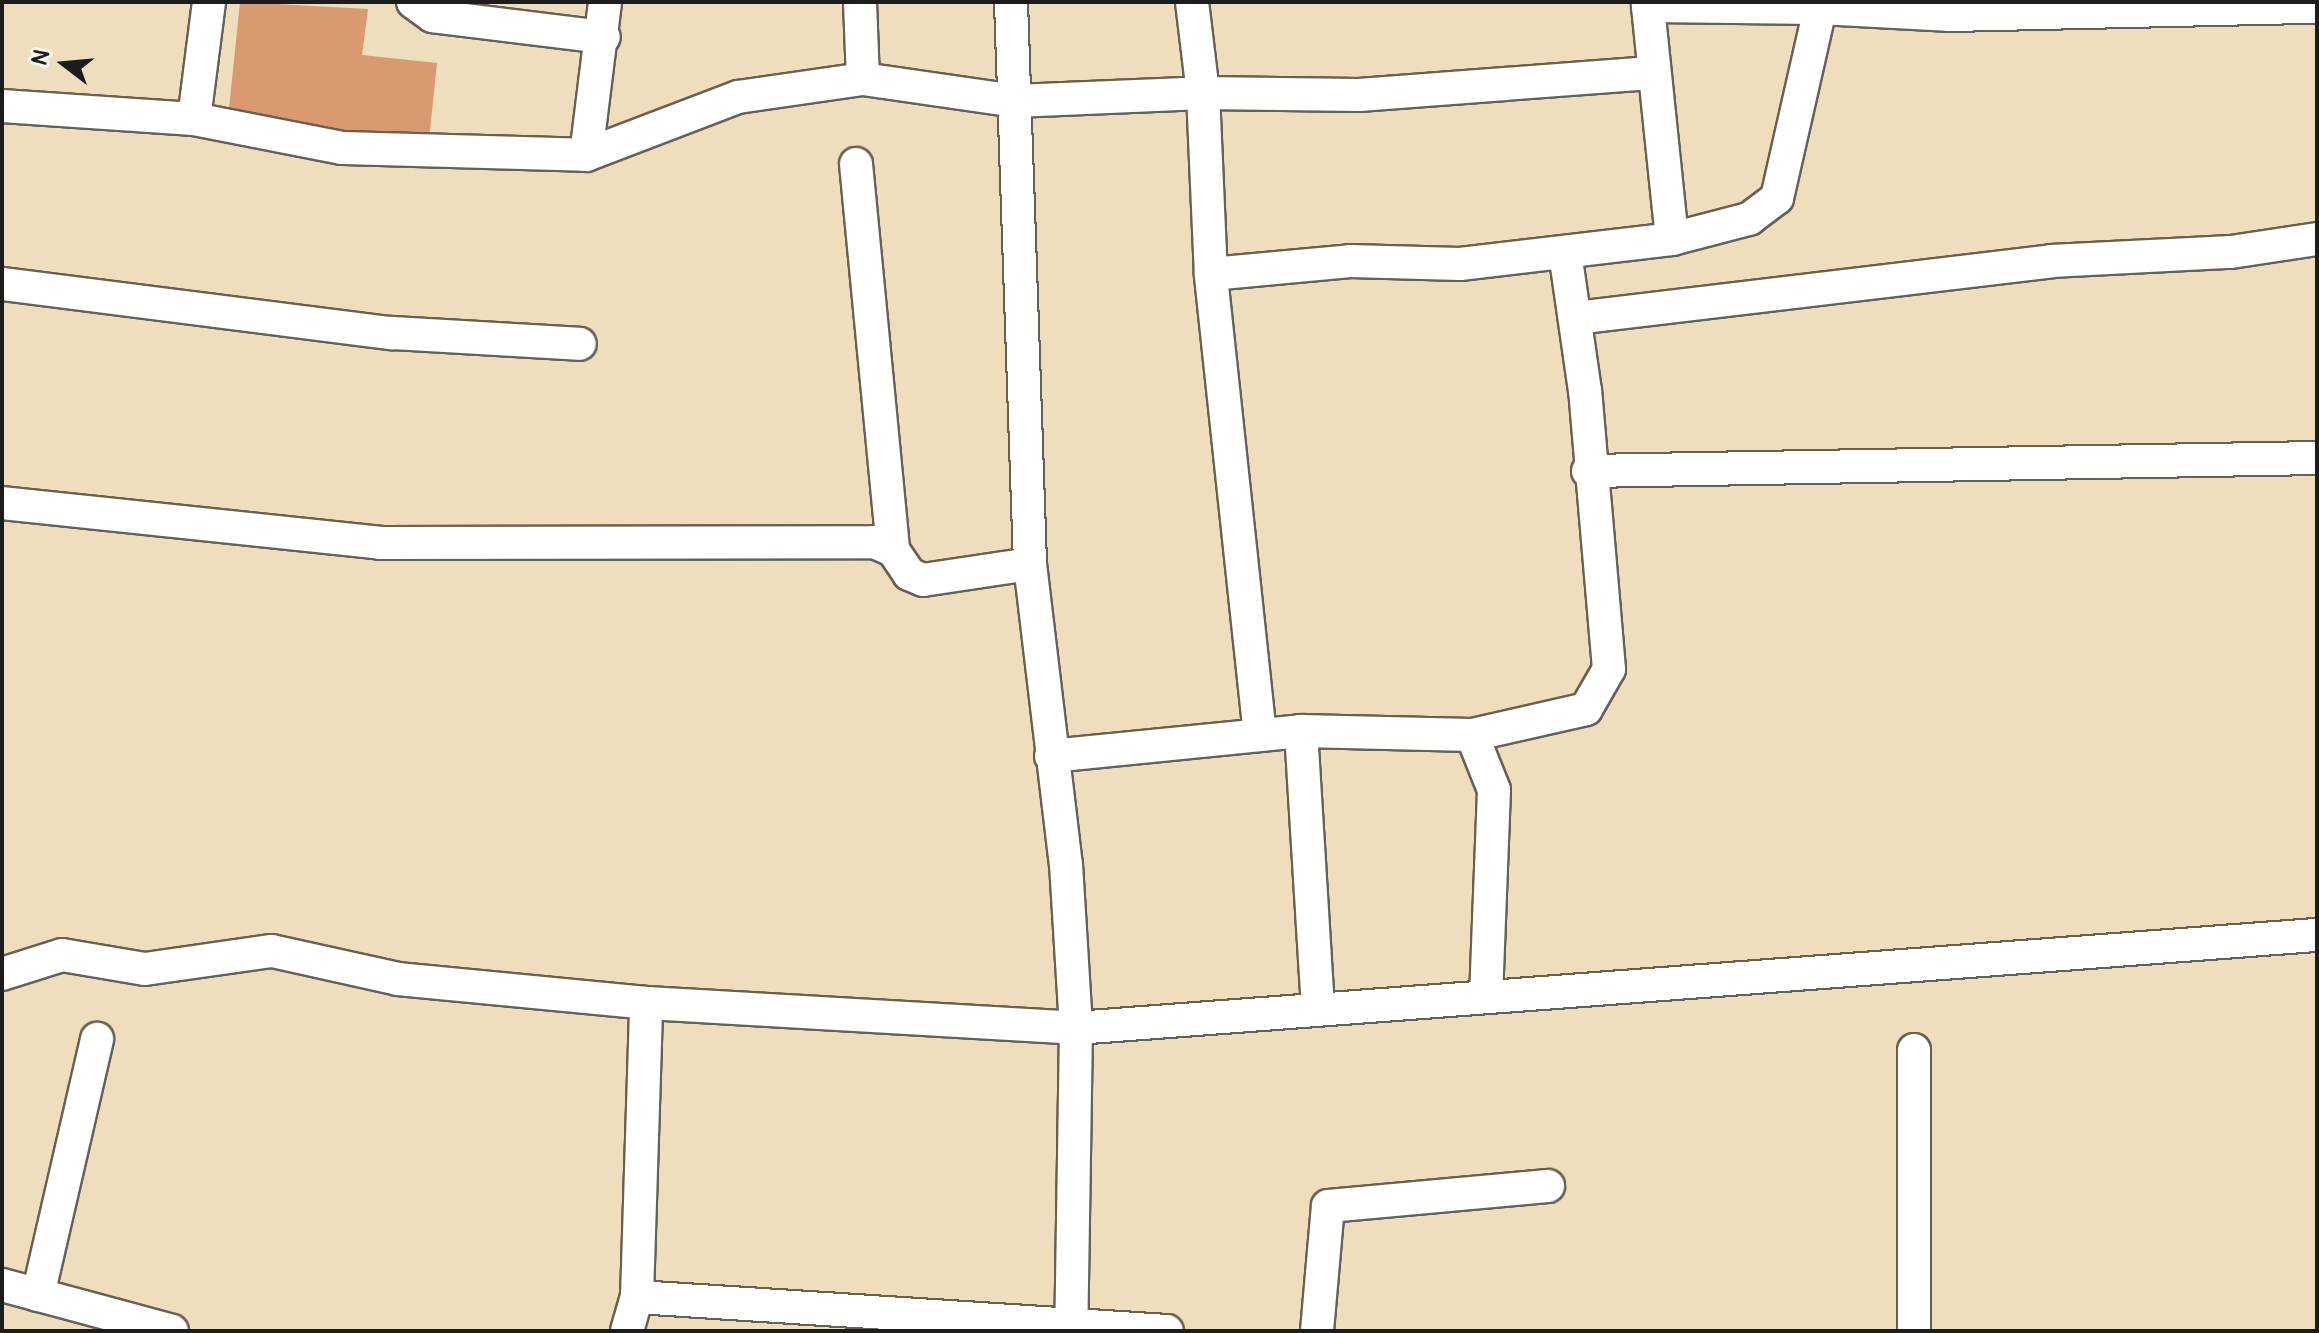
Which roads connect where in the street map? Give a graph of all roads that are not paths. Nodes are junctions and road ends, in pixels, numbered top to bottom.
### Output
1 (209, 2) edge
2 (413, 2) edge
3 (605, 2) edge
4 (860, 2) edge
5 (1011, 2) edge
6 (1192, 2) edge
7 (1648, 4) edge
8 (2215, 7) edge
9 (2317, 7) edge
10 (1820, 8) junction
11 (1952, 8) edge
12 (604, 37) junction
13 (1654, 73) junction
14 (863, 79) junction
15 (1203, 93) junction
16 (1015, 101) junction
17 (2, 106) edge
18 (194, 119) junction
19 (586, 155) junction
20 (856, 164) dead end
21 (1672, 239) junction
22 (2317, 239) edge
23 (1565, 253) junction
24 (1211, 274) junction
25 (2, 284) edge
26 (1576, 318) junction
27 (580, 344) dead end
28 (2317, 458) edge
29 (1588, 471) junction
30 (2, 503) edge
31 (893, 550) junction
32 (1030, 564) junction
33 (1301, 731) junction
34 (1260, 735) junction
35 (1472, 735) junction
36 (1051, 756) junction
37 (2317, 935) edge
38 (2, 974) edge
39 (1486, 995) junction
40 (646, 1003) junction
41 (1318, 1008) junction
42 (1076, 1028) junction
43 (97, 1039) dead end
44 (1914, 1050) dead end
45 (1548, 1186) dead end
46 (2, 1285) edge
47 (38, 1295) junction
48 (637, 1297) junction
49 (1071, 1327) edge
50 (172, 1331) edge
51 (627, 1331) edge
52 (1167, 1331) edge
53 (1317, 1331) edge
54 (1914, 1331) edge

1 - 18 street
2 - 12 street
3 - 12 street
4 - 14 street
5 - 16 street
6 - 15 street
7 - 10 street
7 - 13 street
8 - 9 street
8 - 11 street
10 - 11 street
10 - 21 street
12 - 19 street
13 - 15 street
13 - 21 street
14 - 16 street
14 - 19 street
15 - 16 street
15 - 24 street
16 - 32 street
17 - 18 street
18 - 19 street
20 - 31 street
21 - 23 street
22 - 26 street
23 - 24 street
23 - 26 street
24 - 34 street
25 - 27 street
26 - 29 street
28 - 29 street
29 - 35 street
30 - 31 street
31 - 32 street
32 - 36 street
33 - 34 street
33 - 35 street
33 - 41 street
34 - 36 street
35 - 39 street
36 - 42 street
37 - 39 street
38 - 40 street
39 - 41 street
40 - 42 street
40 - 48 street
41 - 42 street
42 - 49 street
43 - 47 street
44 - 54 street
45 - 53 street
46 - 47 street
47 - 50 street
48 - 49 street
48 - 51 street
49 - 52 street

